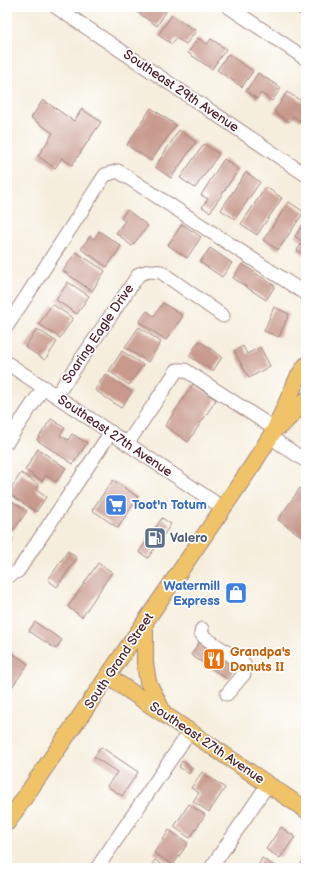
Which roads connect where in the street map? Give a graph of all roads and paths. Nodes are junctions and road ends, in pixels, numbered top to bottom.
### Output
1 (56, 7) edge
2 (229, 7) edge
3 (306, 59) edge
4 (306, 175) edge
5 (306, 294) edge
6 (223, 316) dead end
7 (7, 326) edge
8 (7, 363) edge
9 (306, 365) edge
10 (44, 387) junction
11 (56, 396) junction
12 (306, 400) edge
13 (111, 432) junction
14 (273, 433) junction
15 (7, 442) edge
16 (127, 444) junction
17 (306, 462) edge
18 (223, 508) junction
19 (7, 577) edge
20 (145, 623) junction
21 (202, 629) dead end
22 (109, 677) junction
23 (227, 694) dead end
24 (164, 714) junction
25 (190, 731) junction
26 (268, 784) junction
27 (306, 810) edge
28 (7, 823) edge
29 (97, 868) edge
30 (211, 868) edge

1 - 4 street, Southeast 29th Avenue
2 - 3 street
5 - 7 street
6 - 11 street, Soaring Eagle Drive
8 - 10 street, Southeast 27th Avenue
9 - 14 main road, South Grand Street
10 - 11 street, Southeast 27th Avenue
10 - 15 street, Soaring Eagle Drive
11 - 13 street, Southeast 27th Avenue
12 - 14 main road, South Grand Street
13 - 16 street, Southeast 27th Avenue
13 - 19 street
14 - 16 street
14 - 17 street
14 - 18 main road, South Grand Street
16 - 18 street, Southeast 27th Avenue
18 - 20 main road, South Grand Street
20 - 22 main road, South Grand Street
20 - 24 main road
21 - 23 street
22 - 24 main road, Southeast 27th Avenue
22 - 28 main road, South Grand Street
24 - 25 main road, Southeast 27th Avenue
25 - 26 main road, Southeast 27th Avenue
25 - 29 street
26 - 27 main road, Southeast 27th Avenue
26 - 30 street

